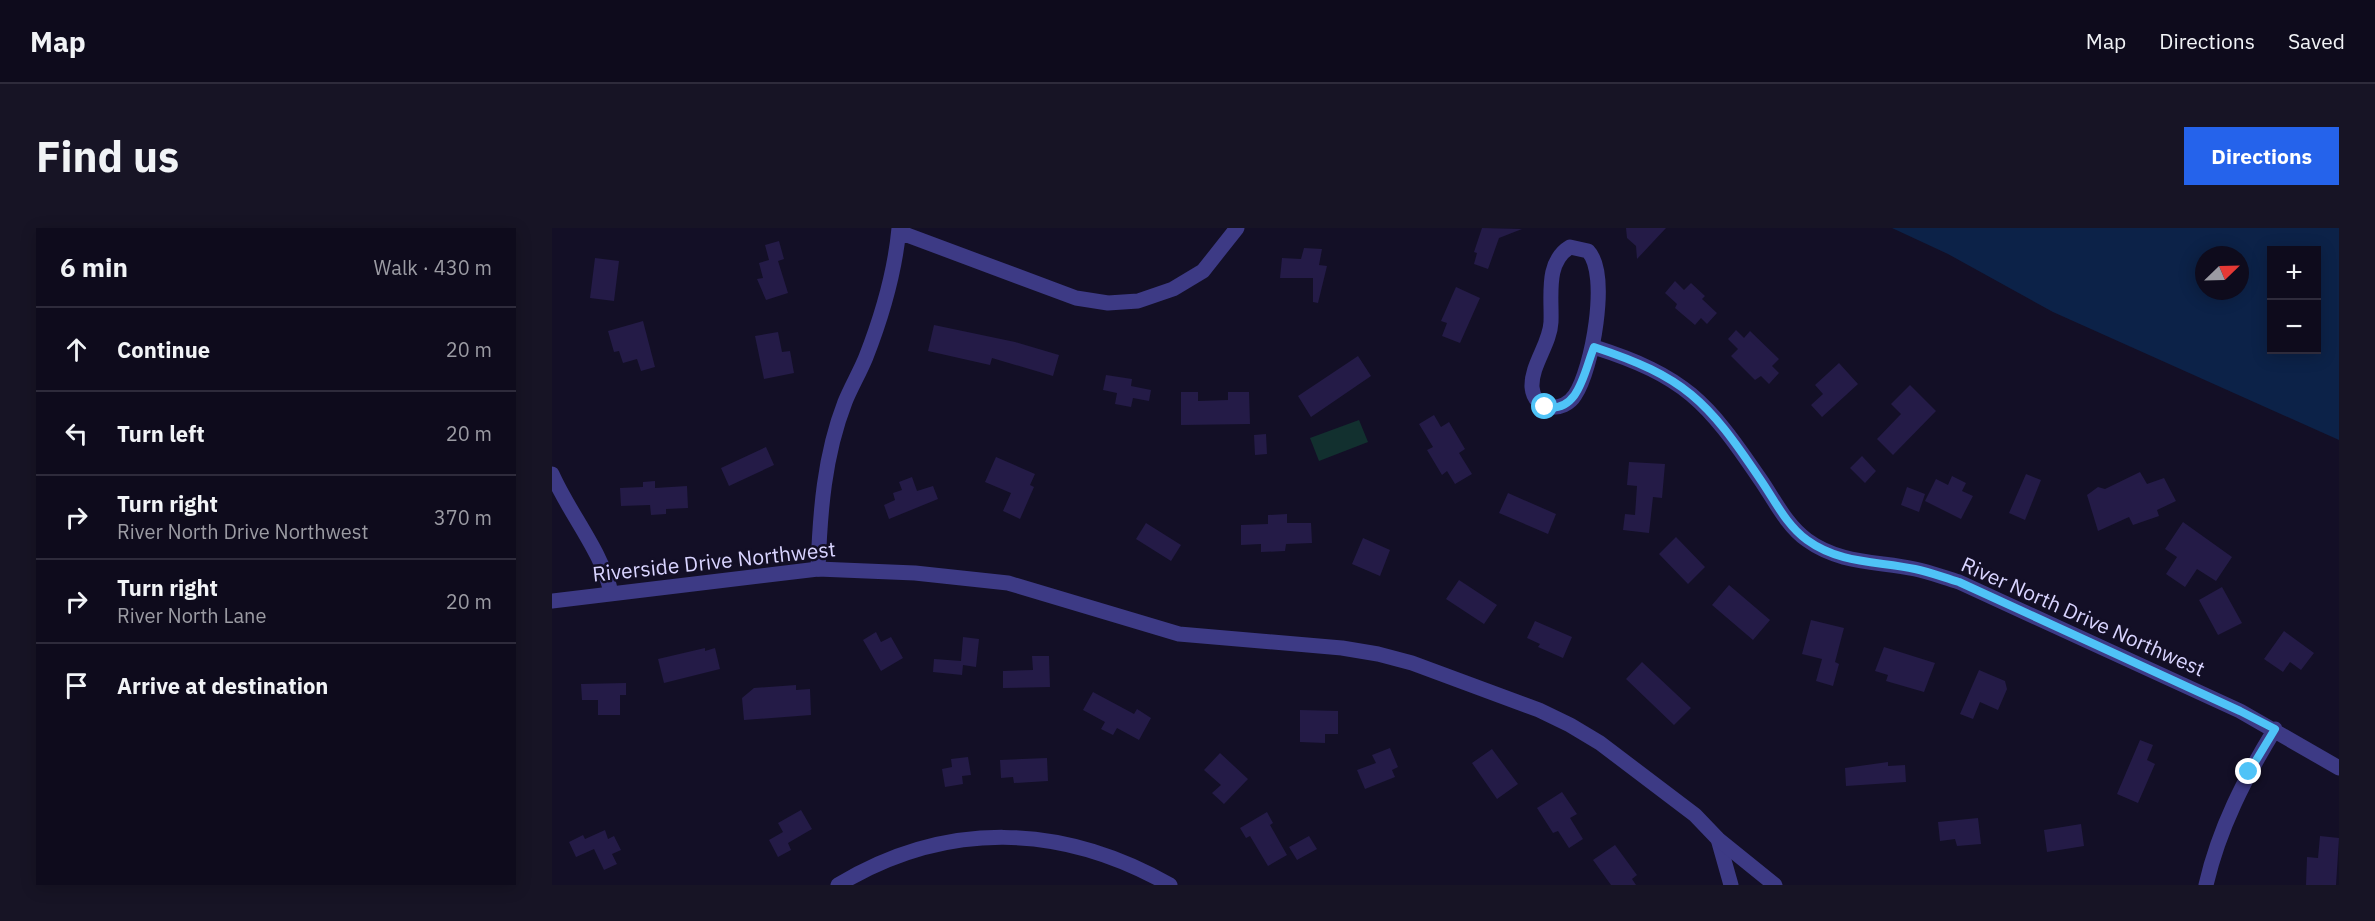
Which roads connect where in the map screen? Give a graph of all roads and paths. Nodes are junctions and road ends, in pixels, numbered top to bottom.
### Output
1 (1237, 228) edge
2 (899, 230) edge
3 (1594, 347) junction
4 (552, 474) edge
5 (818, 569) junction
6 (611, 593) junction
7 (552, 600) edge
8 (2275, 729) junction
9 (2339, 768) edge
10 (1718, 839) junction
11 (838, 885) edge
12 (1170, 885) edge
13 (1731, 885) edge
14 (1775, 885) edge
15 (2206, 885) edge

1 - 2 street
2 - 5 street
3 - 3 street
3 - 8 street, River North Drive Northwest
4 - 6 street
5 - 6 street, Riverside Drive Northwest
5 - 10 street, Riverside Drive Northwest
6 - 7 street, Riverside Drive Northwest
8 - 9 street, River North Drive Northwest
8 - 15 street
10 - 13 street
10 - 14 street, Riverside Drive Northwest
11 - 12 street

